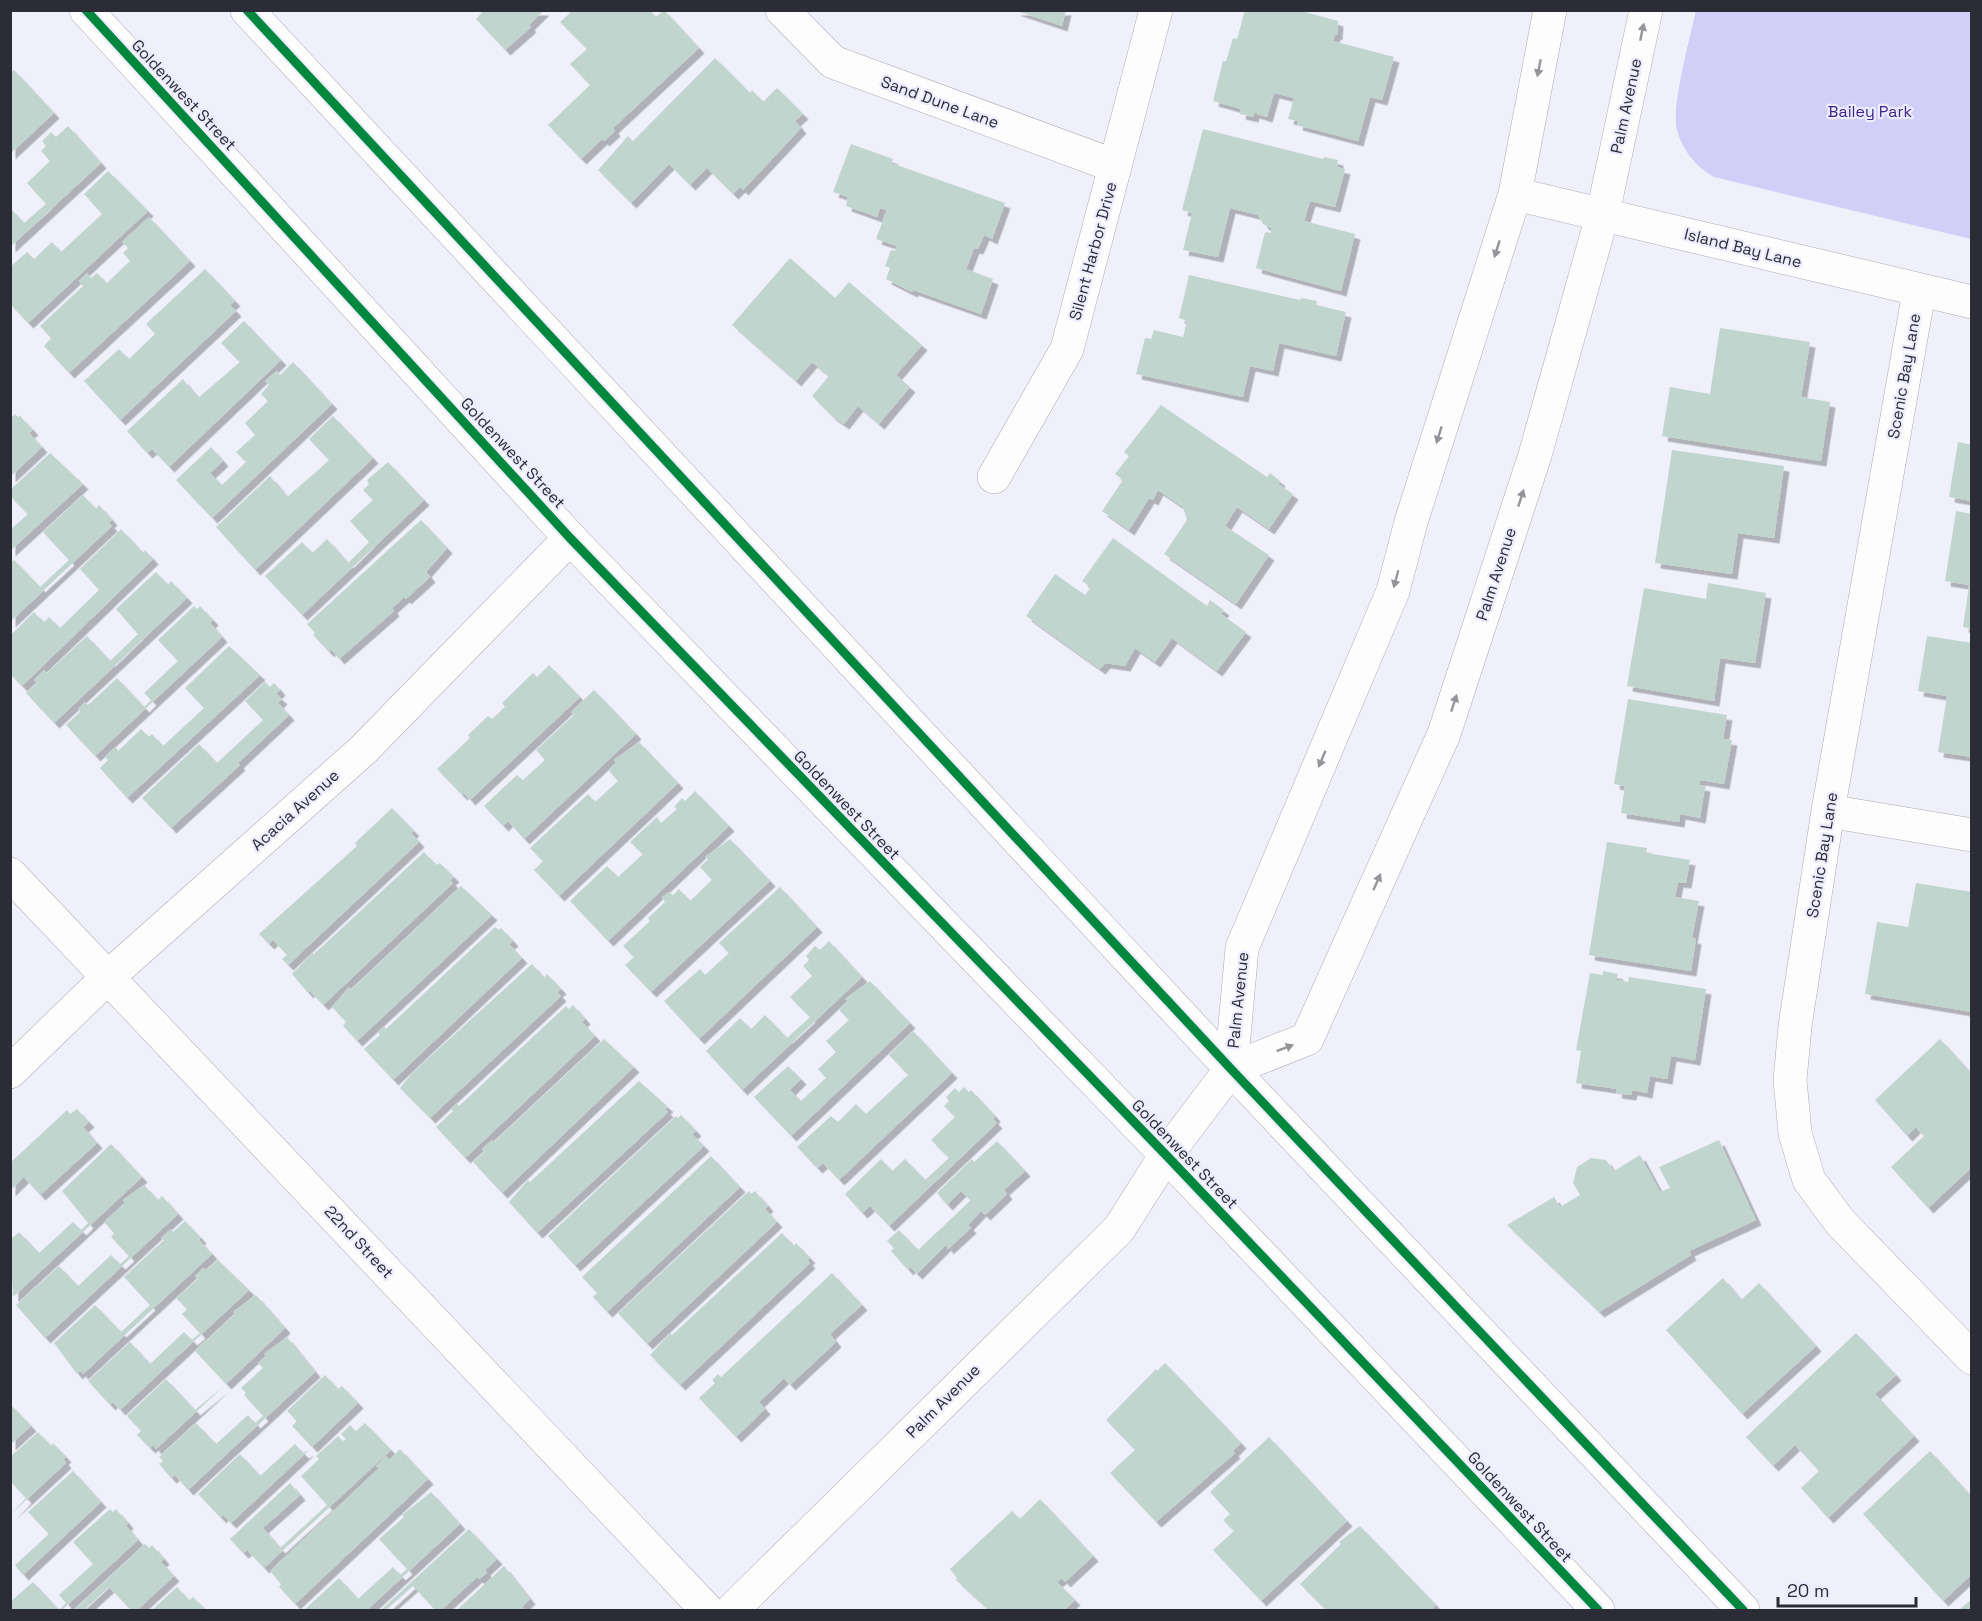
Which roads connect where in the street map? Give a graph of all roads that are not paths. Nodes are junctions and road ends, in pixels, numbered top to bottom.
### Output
1 (86, 10) edge
2 (247, 10) edge
3 (782, 10) edge
4 (1156, 10) edge
5 (1550, 10) edge
6 (1646, 10) edge
7 (1115, 166) junction
8 (1515, 194) junction
9 (1603, 213) junction
10 (1919, 292) junction
11 (1971, 302) edge
12 (994, 477) dead end
13 (570, 538) junction
14 (1828, 811) junction
15 (1971, 835) edge
16 (10, 874) edge
17 (108, 977) junction
18 (1231, 1069) junction
19 (10, 1072) edge
20 (1166, 1155) junction
21 (1971, 1358) edge
22 (745, 1606) edge
23 (707, 1611) edge
24 (1598, 1611) edge
25 (1743, 1611) edge

1 - 13 street, Goldenwest Street
2 - 18 street
3 - 7 street, Sand Dune Lane
4 - 7 street, Silent Harbor Drive
5 -> 8 street, Palm Avenue
9 -> 6 street, Palm Avenue
7 - 12 street, Silent Harbor Drive
8 - 9 street, Island Bay Lane
8 -> 18 street, Palm Avenue
9 - 10 street, Island Bay Lane
18 -> 9 street, Palm Avenue
10 - 11 street, Island Bay Lane
10 - 14 street, Scenic Bay Lane
13 - 17 street, Acacia Avenue
13 - 20 street, Goldenwest Street
14 - 15 street
14 - 21 street, Scenic Bay Lane
16 - 17 street, 22nd Street
17 - 19 street, Acacia Avenue
17 - 23 street, 22nd Street
18 - 20 street, Palm Avenue
18 - 25 street
20 - 22 street, Palm Avenue
20 - 24 street, Goldenwest Street

